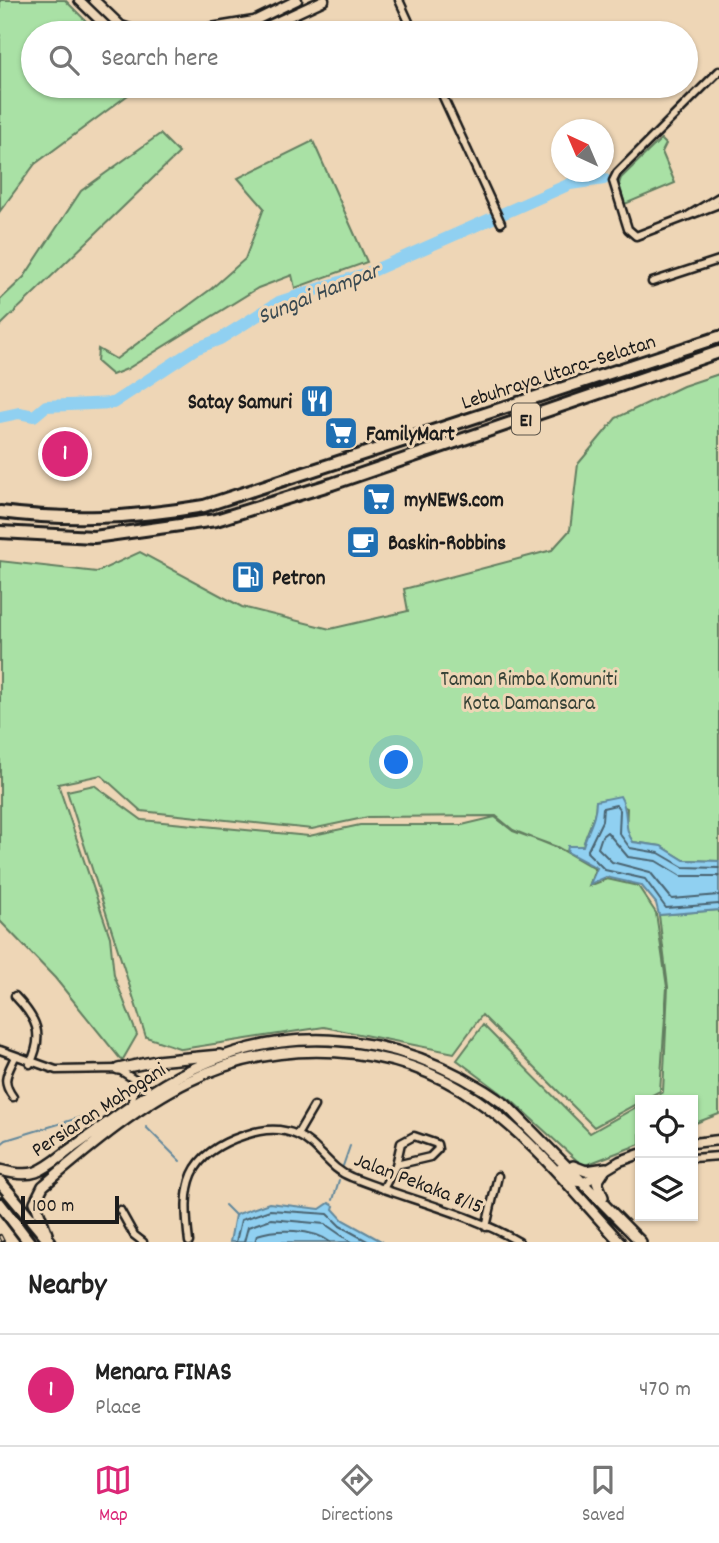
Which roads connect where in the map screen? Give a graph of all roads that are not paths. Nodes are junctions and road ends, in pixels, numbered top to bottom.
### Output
1 (79, 0) edge
2 (297, 0) edge
3 (324, 0) edge
4 (399, 0) edge
5 (94, 1) edge
6 (313, 3) edge
7 (101, 21) edge
8 (116, 21) edge
9 (254, 21) edge
10 (277, 21) edge
11 (409, 21) edge
12 (719, 71) edge
13 (698, 92) edge
14 (444, 98) edge
15 (692, 98) edge
16 (719, 197) edge
17 (719, 204) edge
18 (681, 220) junction
19 (501, 223) dead end
20 (719, 260) edge
21 (652, 282) dead end
22 (719, 337) edge
23 (719, 352) edge
24 (0, 512) edge
25 (0, 532) edge
26 (15, 996) dead end
27 (0, 1050) edge
28 (231, 1054) junction
29 (15, 1057) junction
30 (30, 1064) junction
31 (118, 1069) junction
32 (134, 1082) junction
33 (152, 1092) junction
34 (167, 1093) junction
35 (13, 1097) dead end
36 (132, 1105) junction
37 (314, 1106) dead end
38 (298, 1135) junction
39 (719, 1140) edge
40 (698, 1142) edge
41 (536, 1151) junction
42 (635, 1155) edge
43 (719, 1156) edge
44 (698, 1158) edge
45 (563, 1160) junction
46 (396, 1165) junction
47 (606, 1168) junction
48 (0, 1170) edge
49 (498, 1176) dead end
50 (0, 1182) edge
51 (584, 1182) junction
52 (383, 1189) junction
53 (0, 1205) edge
54 (608, 1206) junction
55 (120, 1210) dead end
56 (486, 1227) junction
57 (29, 1242) edge
58 (50, 1242) edge
59 (143, 1242) edge
60 (190, 1242) edge
61 (519, 1242) edge
62 (620, 1242) edge
63 (626, 1242) edge
64 (642, 1242) edge

1 - 7 street
2 - 9 street
3 - 6 street
4 - 11 street
5 - 8 street
6 - 10 street
12 - 13 street
14 - 19 street
15 - 18 street
16 - 18 street
17 - 18 street
20 - 21 street
22 - 24 highway, Lebuhraya Utara–Selatan / E1
23 - 25 highway, Lebuhraya Utara–Selatan / E1
26 - 30 street
27 - 29 street
28 - 31 main road
28 - 33 main road, Persiaran Mahogani
28 - 45 main road, Persiaran Mahogani
29 - 30 street
29 - 35 street
30 - 31 street
31 - 32 street
32 - 33 street
32 - 36 street
33 - 34 street
33 - 36 main road, Persiaran Mahogani
34 - 41 main road, Persiaran Mahogani
34 - 58 main road, Persiaran Mahogani
36 - 48 main road, Persiaran Mahogani
37 - 38 street
38 - 52 street, Jalan Pekaka 8/15
38 - 60 street
39 - 40 street
41 - 51 main road
41 - 62 main road, Persiaran Mahogani
42 - 47 street
43 - 44 street
45 - 47 main road
45 - 51 main road, Persiaran Mahogani
46 - 46 street
46 - 52 street
47 - 51 street
47 - 54 main road
49 - 56 street
50 - 58 highway
51 - 54 main road, Persiaran Mahogani
51 - 63 main road
52 - 56 street, Jalan Pekaka 8/15
53 - 57 highway
54 - 64 main road, Persiaran Mahogani
55 - 59 street
56 - 61 street, Jalan Pekaka 8/15

